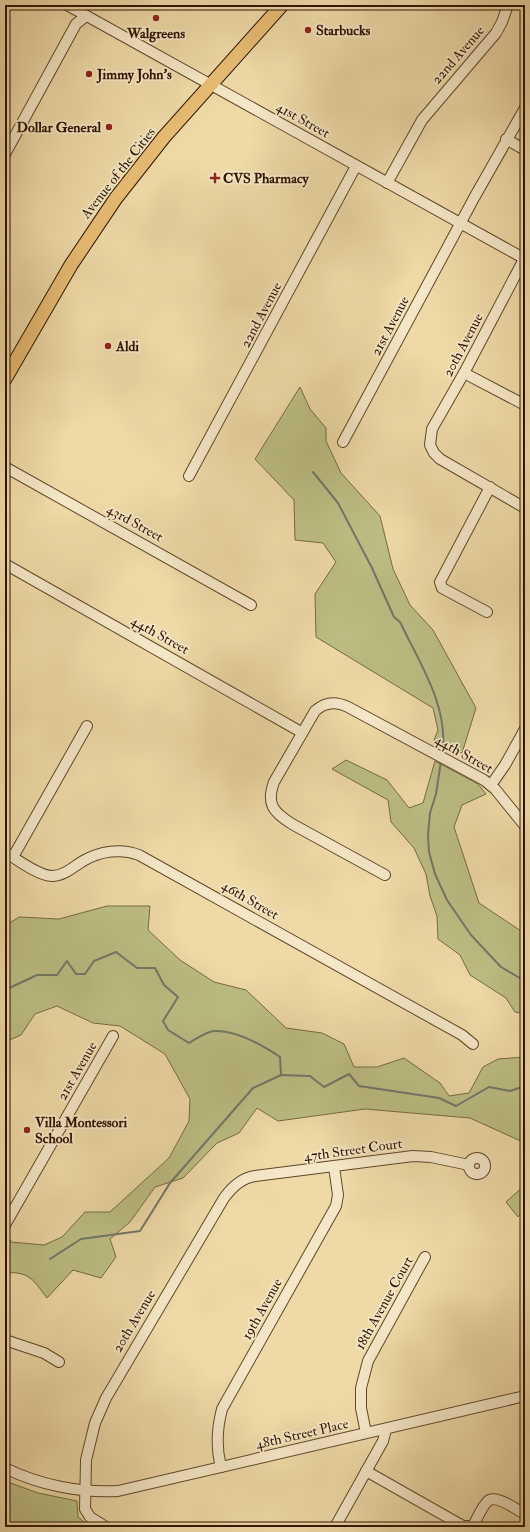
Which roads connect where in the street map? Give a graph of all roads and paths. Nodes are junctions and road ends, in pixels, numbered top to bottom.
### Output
1 (67, 5) edge
2 (282, 5) edge
3 (508, 5) edge
4 (86, 16) junction
5 (210, 85) junction
6 (525, 108) edge
7 (506, 140) junction
8 (525, 150) edge
9 (5, 154) edge
10 (356, 166) junction
11 (387, 183) junction
12 (460, 223) junction
13 (525, 259) edge
14 (464, 373) junction
15 (5, 379) edge
16 (525, 405) edge
17 (343, 442) dead end
18 (5, 467) edge
19 (189, 476) dead end
20 (490, 487) junction
21 (525, 508) edge
22 (5, 564) edge
23 (251, 604) dead end
24 (487, 612) dead end
25 (87, 726) dead end
26 (525, 729) edge
27 (301, 732) junction
28 (491, 785) junction
29 (525, 826) edge
30 (9, 854) edge
31 (385, 874) dead end
32 (113, 1036) dead end
33 (473, 1044) dead end
34 (469, 1165) dead end
35 (334, 1167) junction
36 (240, 1181) joint
37 (5, 1225) edge
38 (425, 1257) dead end
39 (5, 1340) edge
40 (59, 1362) dead end
41 (525, 1396) edge
42 (386, 1429) junction
43 (366, 1433) junction
44 (221, 1467) junction
45 (5, 1468) edge
46 (366, 1471) junction
47 (86, 1489) junction
48 (525, 1514) edge
49 (106, 1527) edge
50 (335, 1527) edge

1 - 4 street, 41st Street
2 - 5 main road, Avenue of the Cities
3 - 11 street, 22nd Avenue
4 - 5 street, 41st Street
4 - 9 street
5 - 10 street, 41st Street
5 - 15 main road, Avenue of the Cities
6 - 7 street
7 - 8 street
7 - 12 street
10 - 11 street, 41st Street
10 - 19 street, 22nd Avenue
11 - 12 street, 41st Street
12 - 13 street, 41st Street
12 - 17 street, 21st Avenue
13 - 14 street, 20th Avenue
14 - 16 street
14 - 20 street, 20th Avenue
18 - 23 street, 43rd Street
20 - 21 street
20 - 24 street
22 - 27 street, 44th Street
25 - 30 street
26 - 28 street
27 - 28 street, 44th Street
27 - 31 street
28 - 29 street, 44th Street
30 - 33 street, 46th Street
32 - 37 street, 21st Avenue
34 - 35 street, 47th Street Court
35 - 36 street, 47th Street Court
35 - 44 street, 19th Avenue
36 - 47 street, 20th Avenue
38 - 43 street, 18th Avenue Court
39 - 40 street
41 - 42 street, 48th Street Place
42 - 43 street, 48th Street Place
42 - 46 street
43 - 44 street, 48th Street Place
44 - 47 street, 48th Street Place
45 - 47 street, 48th Street Place
46 - 48 street
46 - 50 street
47 - 49 street, 20th Avenue

